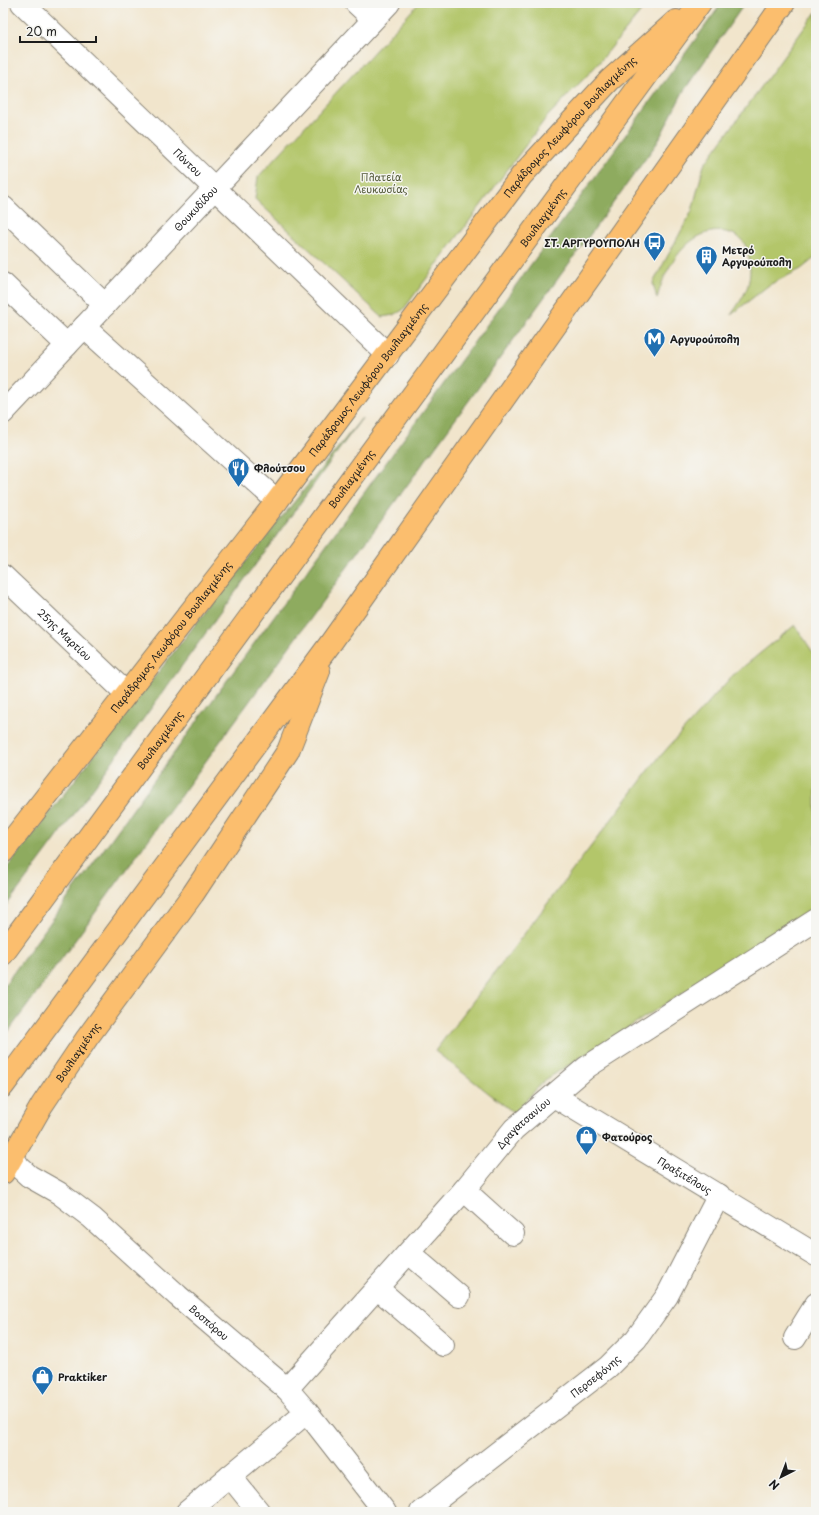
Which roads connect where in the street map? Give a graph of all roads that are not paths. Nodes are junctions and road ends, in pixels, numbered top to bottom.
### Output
1 (22, 3) edge
2 (356, 3) edge
3 (389, 3) edge
4 (695, 3) edge
5 (700, 3) edge
6 (784, 3) edge
7 (373, 19) junction
8 (215, 188) junction
9 (3, 207) edge
10 (3, 284) edge
11 (105, 304) junction
12 (84, 327) junction
13 (67, 345) junction
14 (388, 354) junction
15 (3, 413) edge
16 (277, 500) junction
17 (3, 576) edge
18 (330, 644) junction
19 (126, 692) junction
20 (3, 852) edge
21 (816, 920) edge
22 (3, 954) edge
23 (3, 1086) edge
24 (554, 1096) junction
25 (8, 1164) edge
26 (464, 1190) junction
27 (719, 1195) junction
28 (513, 1234) dead end
29 (409, 1253) junction
30 (816, 1254) edge
31 (377, 1288) junction
32 (459, 1296) dead end
33 (816, 1304) edge
34 (795, 1338) dead end
35 (443, 1345) dead end
36 (287, 1389) junction
37 (307, 1412) junction
38 (230, 1476) junction
39 (187, 1512) edge
40 (259, 1512) edge
41 (385, 1512) edge
42 (421, 1512) edge

1 - 8 street, Πόντου
2 - 7 street
3 - 7 street, Θουκυδίδου
4 - 14 main road, Παράδρομος Λεωφόρου Βουλιαγμένης
5 - 22 main road, Βουλιαγμένης
6 - 18 main road, Βουλιαγμένης
7 - 8 street, Θουκυδίδου
8 - 11 street, Θουκυδίδου
8 - 14 street, Πόντου
9 - 11 street
10 - 13 street
11 - 12 street, Θουκυδίδου
12 - 13 street, Θουκυδίδου
12 - 16 street
13 - 15 street, Θουκυδίδου
14 - 16 main road, Παράδρομος Λεωφόρου Βουλιαγμένης
16 - 19 main road, Παράδρομος Λεωφόρου Βουλιαγμένης
17 - 19 street, 25ης Μαρτίου
18 - 23 main road, Βουλιαγμένης
18 - 25 main road, Βουλιαγμένης
19 - 20 main road, Παράδρομος Λεωφόρου Βουλιαγμένης
21 - 24 street, Δραγατσανίου
24 - 26 street, Δραγατσανίου
24 - 27 street, Πραξιτέλους
25 - 36 street, Βοσπόρου
26 - 28 street
26 - 29 street, Δραγατσανίου
27 - 30 street, Πραξιτέλους
27 - 42 street, Περσεφόνης
29 - 31 street, Δραγατσανίου
29 - 32 street
31 - 35 street
31 - 36 street, Δραγατσανίου
33 - 34 street
36 - 37 street, Βοσπόρου
37 - 38 street
37 - 41 street, Βοσπόρου
38 - 39 street
38 - 40 street

